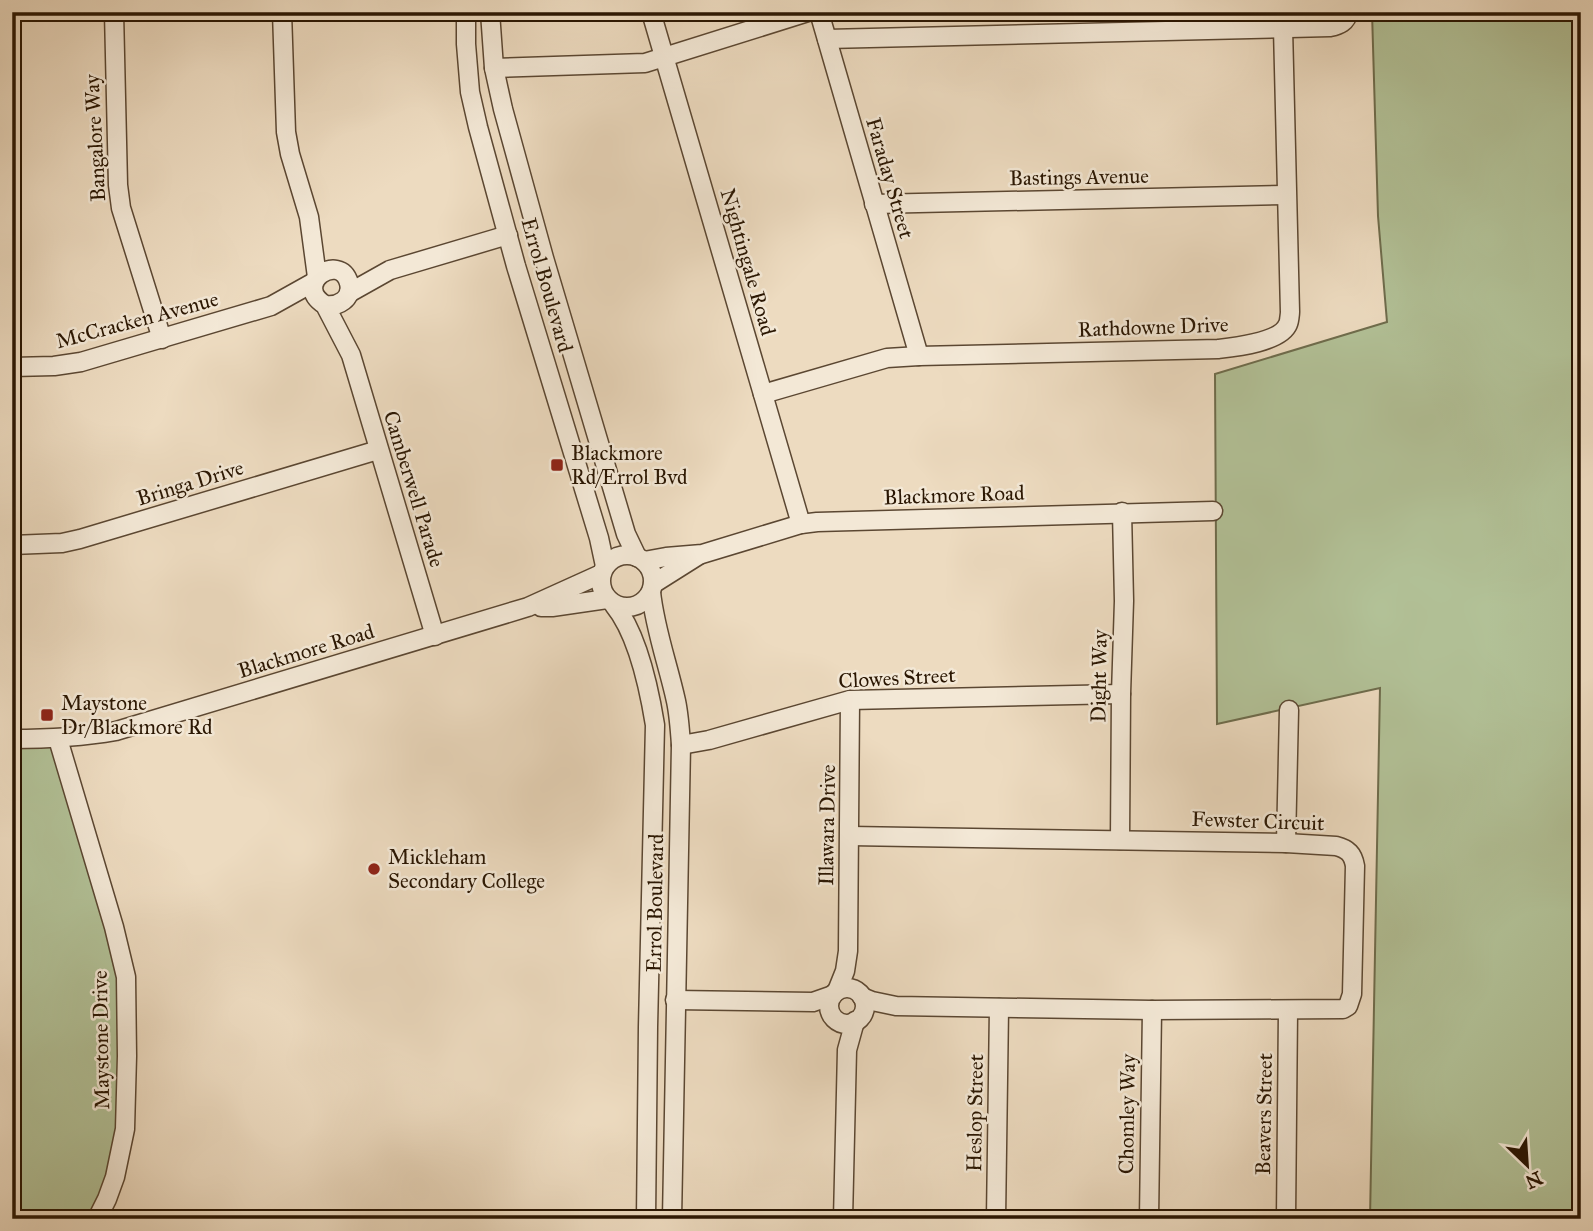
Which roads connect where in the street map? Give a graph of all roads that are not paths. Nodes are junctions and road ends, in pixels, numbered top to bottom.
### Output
1 (114, 12) edge
2 (282, 12) edge
3 (466, 12) edge
4 (490, 12) edge
5 (651, 12) edge
6 (808, 12) edge
7 (819, 12) edge
8 (1348, 12) edge
9 (1283, 28) junction
10 (827, 39) junction
11 (664, 57) junction
12 (494, 68) junction
13 (1286, 195) junction
14 (874, 204) junction
15 (309, 217) junction
16 (508, 236) junction
17 (390, 270) junction
18 (339, 272) junction
19 (316, 279) junction
20 (348, 296) junction
21 (322, 303) junction
22 (271, 306) junction
23 (162, 339) junction
24 (351, 355) junction
25 (919, 356) junction
26 (12, 367) edge
27 (763, 394) junction
28 (378, 450) junction
29 (1213, 511) dead end
30 (1122, 512) junction
31 (801, 524) junction
32 (12, 545) edge
33 (702, 554) junction
34 (640, 559) junction
35 (603, 570) junction
36 (652, 588) junction
37 (610, 602) junction
38 (528, 607) junction
39 (435, 636) junction
40 (1121, 694) junction
41 (850, 700) junction
42 (1289, 710) dead end
43 (58, 738) junction
44 (12, 739) edge
45 (681, 745) junction
46 (850, 836) junction
47 (1120, 840) junction
48 (1286, 843) junction
49 (848, 951) junction
50 (835, 993) junction
51 (860, 995) junction
52 (675, 1000) junction
53 (786, 1002) junction
54 (897, 1006) junction
55 (999, 1008) junction
56 (1152, 1010) junction
57 (1288, 1010) junction
58 (847, 1019) junction
59 (97, 1219) edge
60 (646, 1219) edge
61 (673, 1219) edge
62 (844, 1219) edge
63 (996, 1219) edge
64 (1149, 1219) edge
65 (1286, 1219) edge

1 - 23 street, Bangalore Way
2 - 15 street
3 - 16 street, Errol Boulevard
4 - 12 street, Errol Boulevard
5 - 11 street, Nightingale Road
6 - 11 street
7 - 10 street, Faraday Street
8 - 9 street
9 - 10 street
9 - 13 street, Rathdowne Drive
10 - 14 street, Faraday Street
11 - 12 street
11 - 27 street, Nightingale Road
12 - 34 street, Errol Boulevard
13 - 14 street, Bastings Avenue
13 - 25 street, Rathdowne Drive
14 - 25 street, Faraday Street
15 - 18 street
15 - 19 street
16 - 17 street
16 - 35 street, Errol Boulevard
17 - 18 street
17 - 20 street
18 - 19 street
18 - 20 street
19 - 21 street
19 - 22 street, McCracken Avenue
20 - 21 street
20 - 24 street, Camberwell Parade
21 - 22 street, McCracken Avenue
21 - 24 street, Camberwell Parade
22 - 23 street, McCracken Avenue
23 - 26 street, McCracken Avenue
24 - 28 street, Camberwell Parade
25 - 27 street, Rathdowne Drive
27 - 31 street, Nightingale Road
28 - 32 street, Bringa Drive
28 - 39 street, Camberwell Parade
29 - 30 street, Blackmore Road
30 - 31 street, Blackmore Road
30 - 40 street, Dight Way
31 - 33 street, Blackmore Road
33 - 34 street, Blackmore Road
33 - 36 street, Blackmore Road
34 - 35 street
34 - 36 street
35 - 37 street
35 - 38 street, Blackmore Road
36 - 37 street
36 - 45 street, Errol Boulevard
37 - 38 street, Blackmore Road
37 - 60 street, Errol Boulevard
38 - 39 street, Blackmore Road
39 - 43 street, Blackmore Road
40 - 41 street, Clowes Street
40 - 47 street, Dight Way
41 - 45 street, Clowes Street
41 - 46 street, Illawara Drive
42 - 48 street
43 - 44 street, Blackmore Road
43 - 59 street, Maystone Drive
45 - 52 street, Errol Boulevard
46 - 47 street, Fewster Circuit
46 - 49 street, Illawara Drive
47 - 48 street, Fewster Circuit
48 - 57 street, Fewster Circuit
49 - 50 street, Illawara Drive
49 - 51 street, Illawara Drive
50 - 51 street
50 - 53 street
50 - 58 street
51 - 54 street, Fewster Circuit
51 - 58 street
52 - 53 street
52 - 61 street, Errol Boulevard
53 - 58 street
54 - 55 street, Fewster Circuit
54 - 58 street, Fewster Circuit
55 - 56 street, Fewster Circuit
55 - 63 street, Heslop Street
56 - 57 street, Fewster Circuit
56 - 64 street, Chomley Way
57 - 65 street, Beavers Street
58 - 62 street

